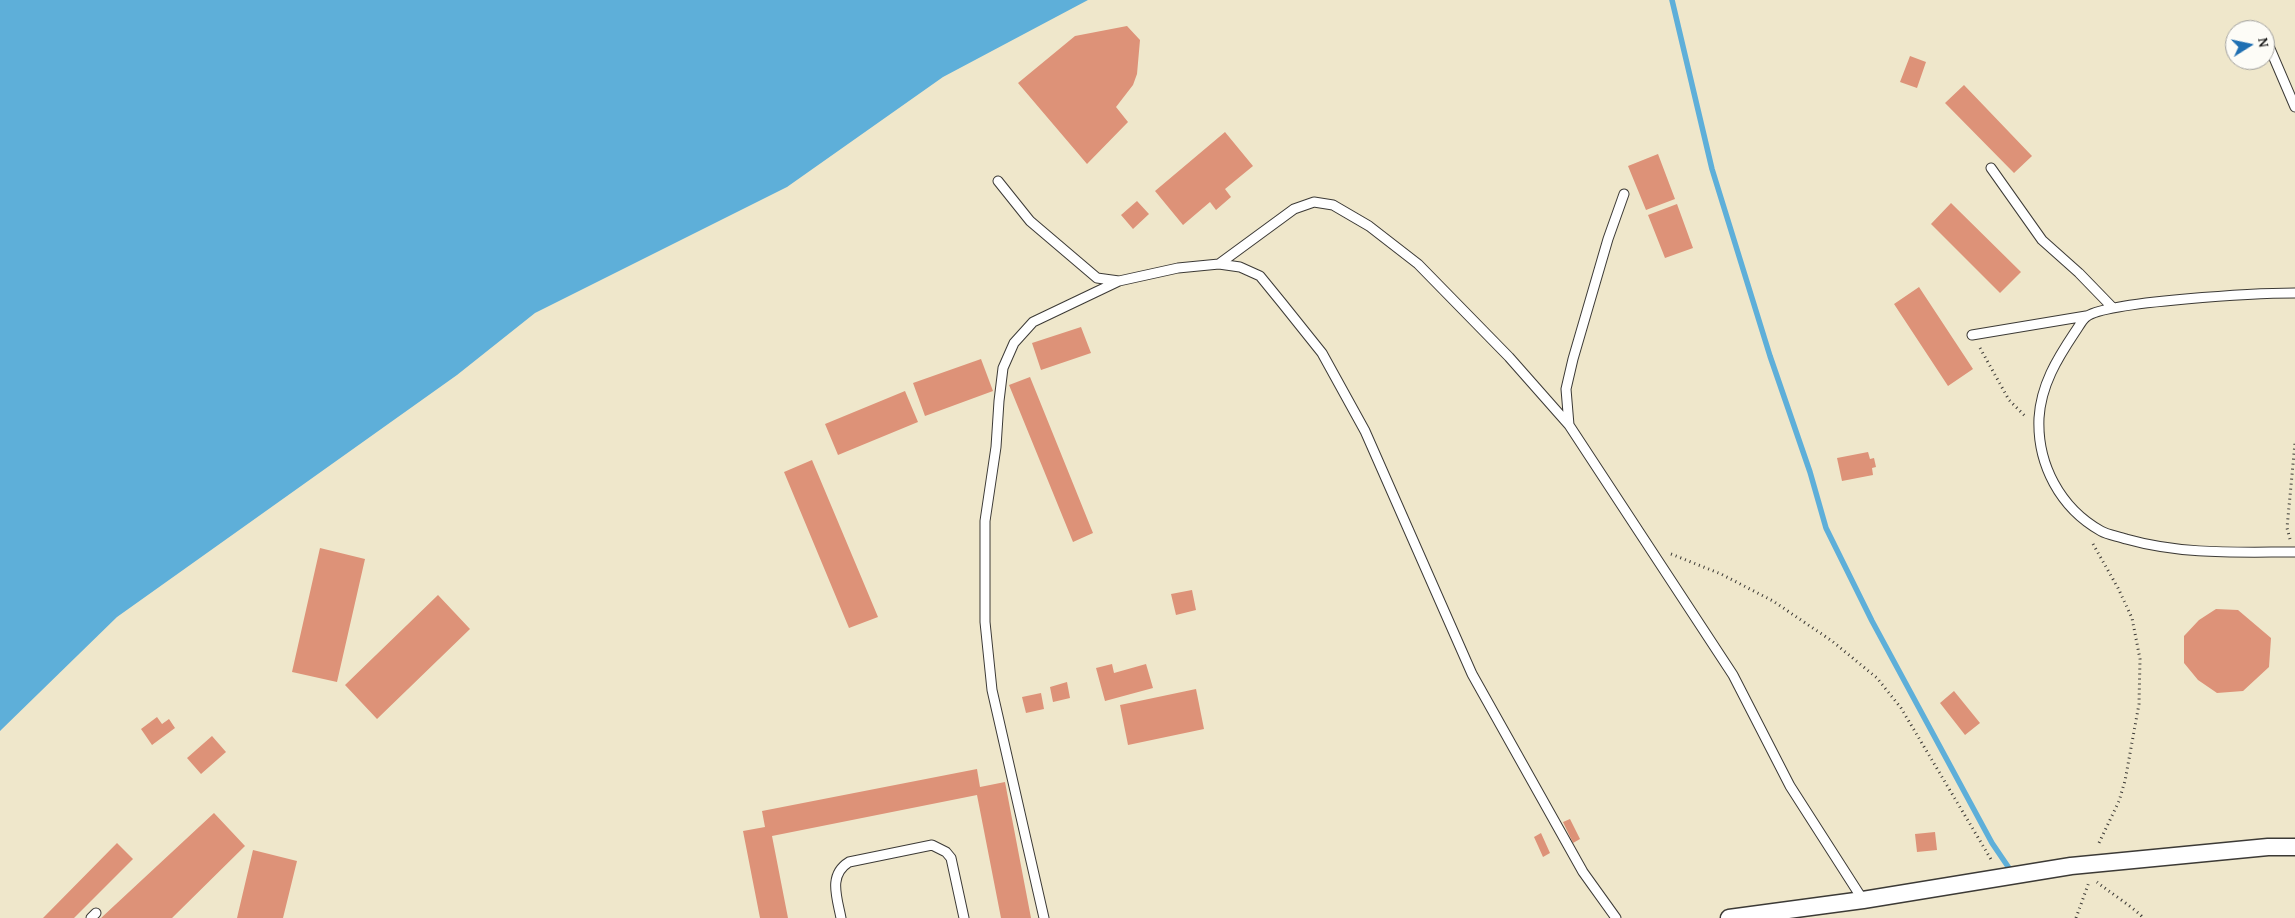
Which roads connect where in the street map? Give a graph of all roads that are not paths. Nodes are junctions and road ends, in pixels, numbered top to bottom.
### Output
1 (2275, 60) edge
2 (2295, 107) edge
3 (1991, 168) dead end
4 (998, 181) dead end
5 (1624, 194) dead end
6 (1219, 264) junction
7 (1119, 281) junction
8 (2295, 292) edge
9 (2112, 307) junction
10 (2086, 316) junction
11 (1972, 335) road end
12 (1569, 425) junction
13 (2295, 552) edge
14 (2295, 847) edge
15 (1863, 900) junction
16 (841, 918) edge
17 (964, 918) edge
18 (1044, 918) edge
19 (1616, 918) edge
20 (1729, 918) edge

1 - 2 lane
3 - 9 lane
4 - 7 lane
5 - 12 lane
6 - 7 lane
6 - 12 lane
6 - 19 lane
7 - 18 lane
8 - 9 lane
9 - 10 lane
10 - 11 lane
10 - 13 lane
12 - 15 lane
14 - 15 street
15 - 20 street
16 - 17 lane

